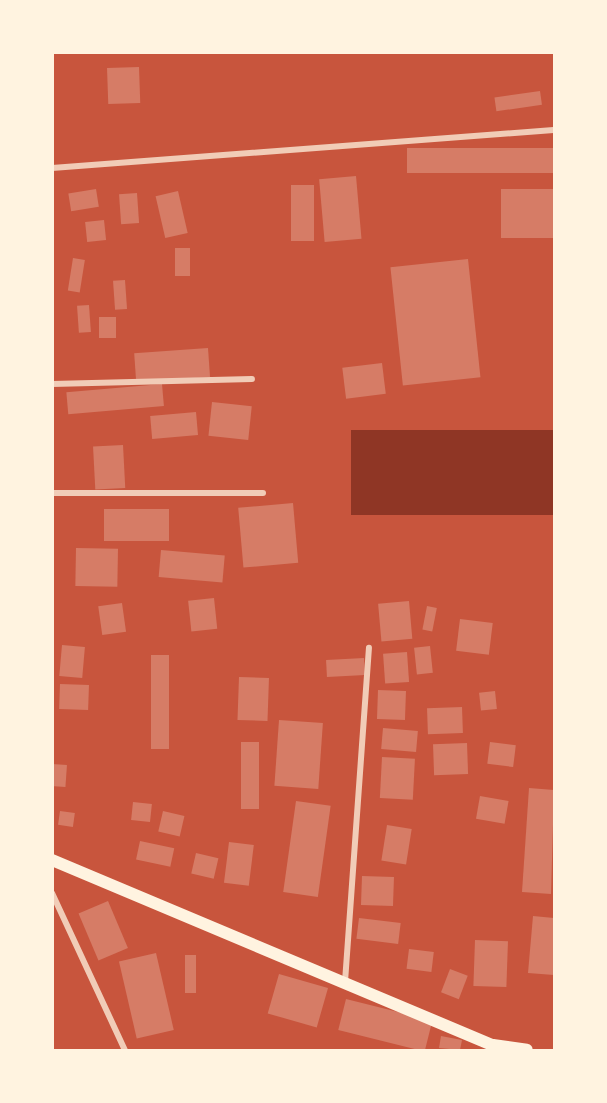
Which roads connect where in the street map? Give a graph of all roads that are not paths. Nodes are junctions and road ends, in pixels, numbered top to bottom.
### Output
1 (555, 130) edge
2 (52, 168) edge
3 (252, 379) dead end
4 (52, 384) edge
5 (52, 493) edge
6 (263, 493) dead end
7 (369, 648) dead end
8 (52, 860) edge
9 (52, 893) edge
10 (345, 982) junction
11 (493, 1048) edge
12 (125, 1050) edge
13 (527, 1050) edge

1 - 2 street
3 - 4 street
5 - 6 street
7 - 10 street
8 - 10 main road
9 - 12 street
10 - 11 main road
11 - 13 main road

